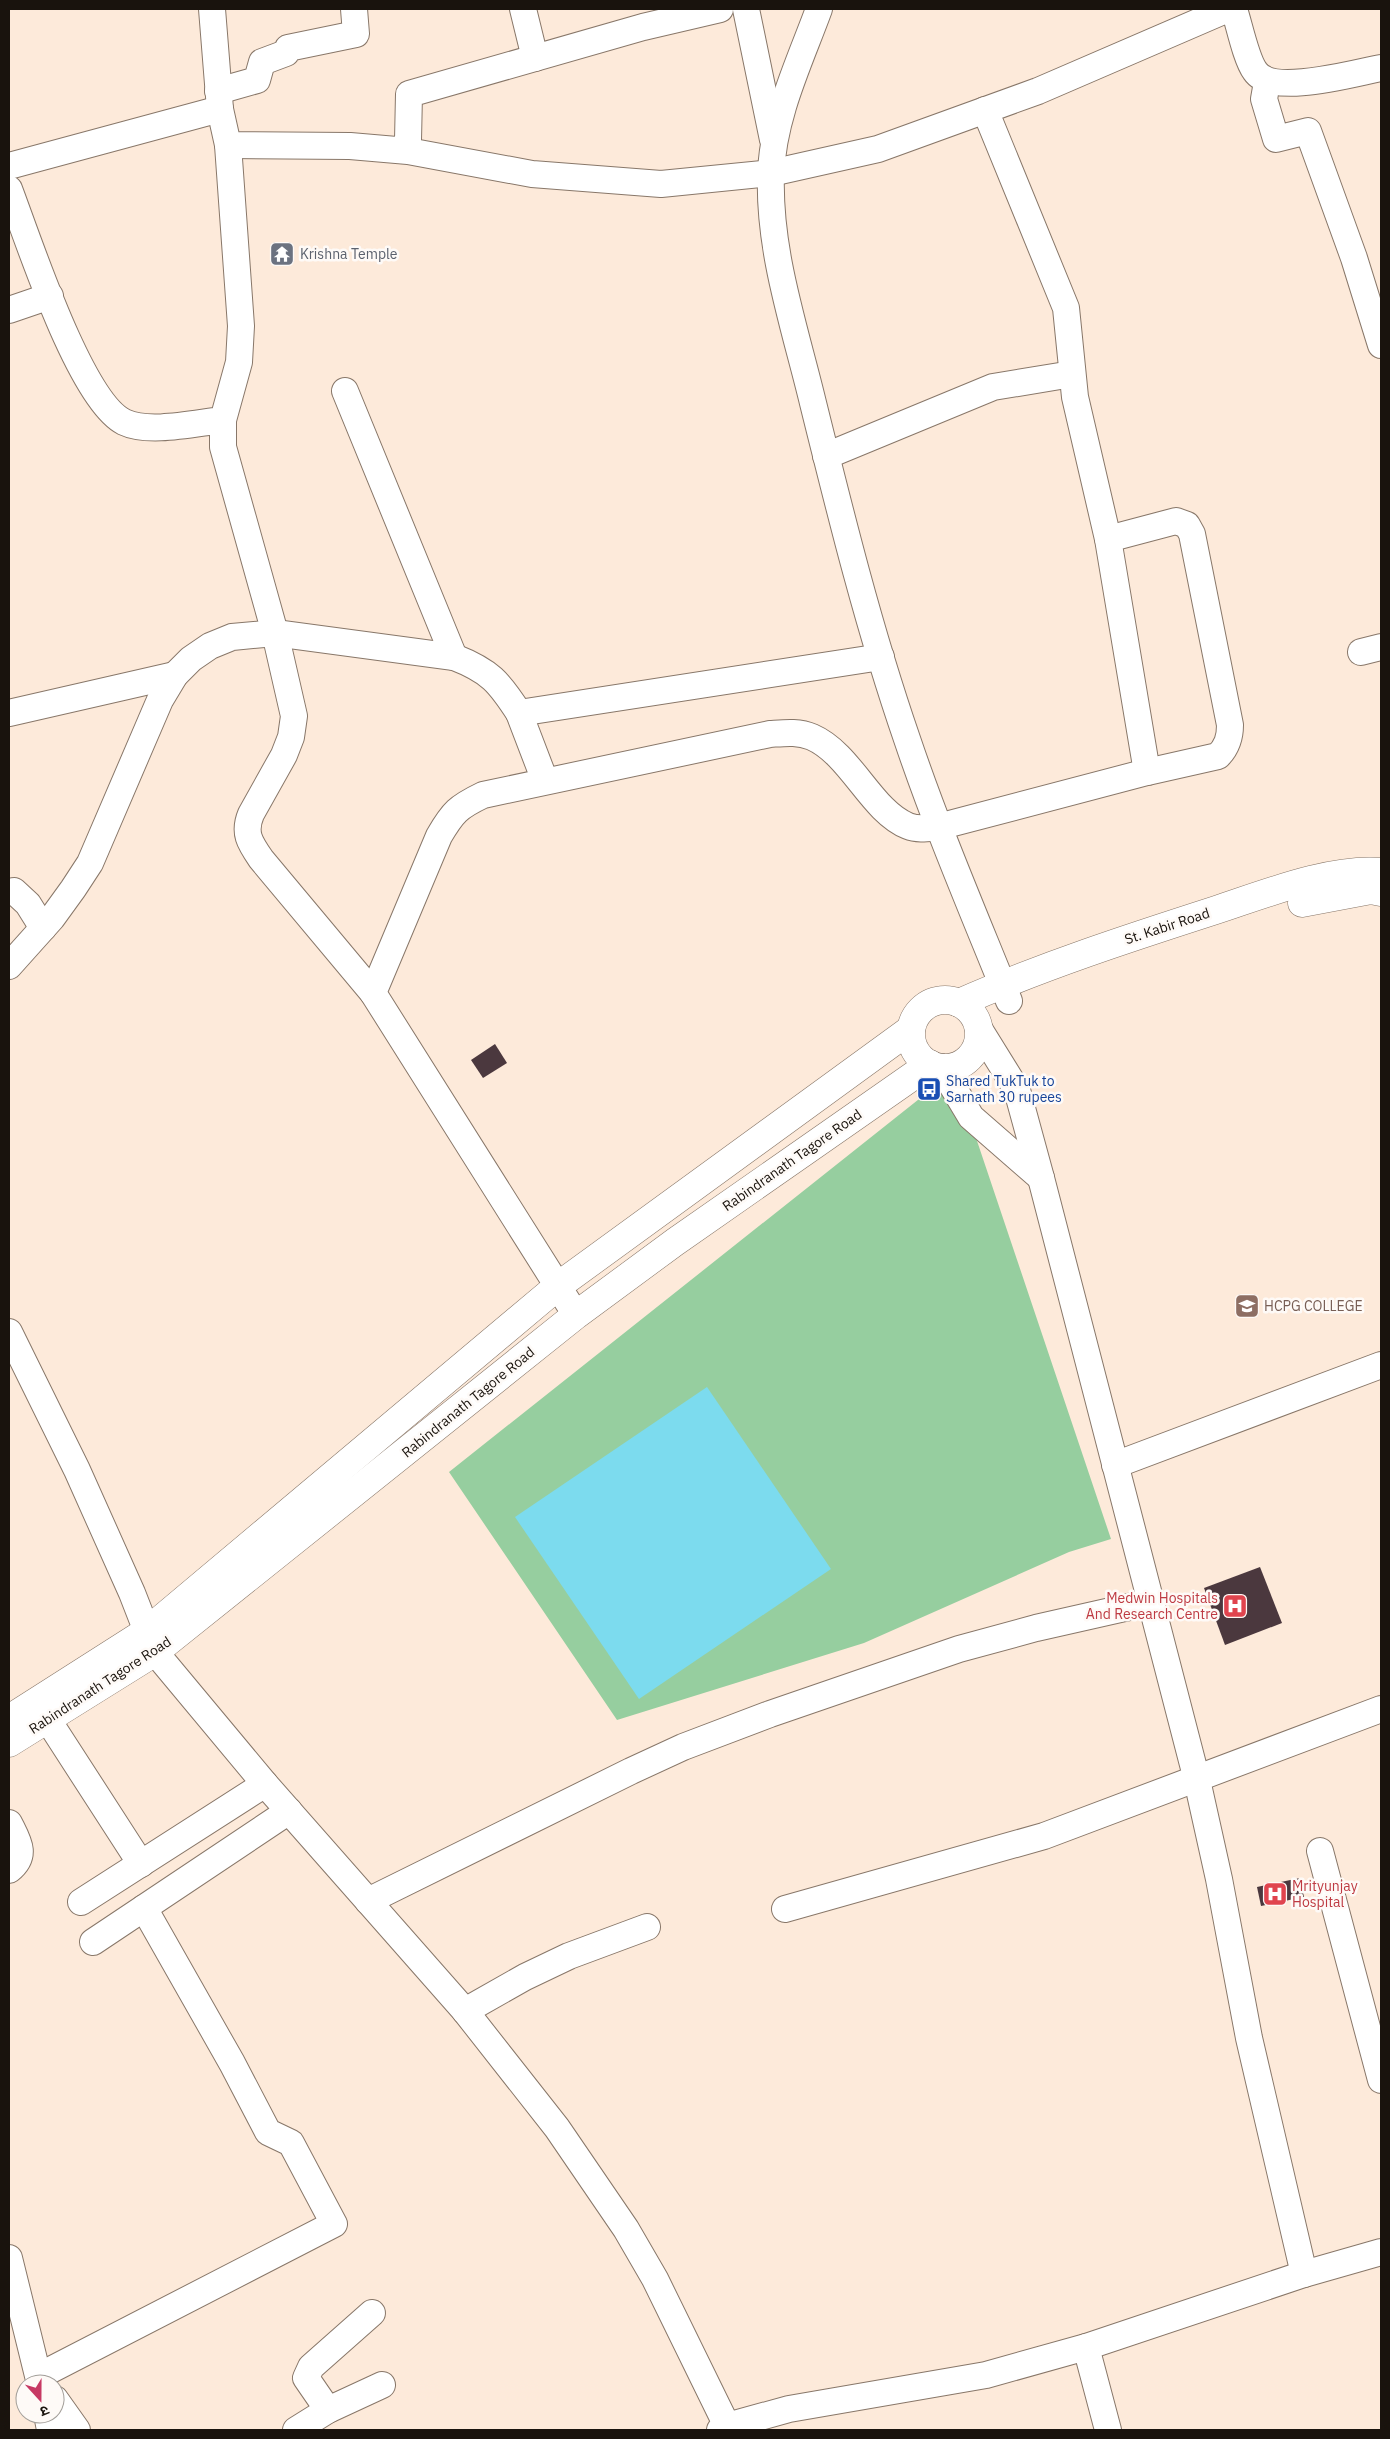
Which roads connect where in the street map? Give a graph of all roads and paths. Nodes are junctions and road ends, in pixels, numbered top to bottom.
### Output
1 (212, 9) edge
2 (354, 9) edge
3 (523, 9) edge
4 (720, 9) edge
5 (746, 9) edge
6 (819, 9) edge
7 (1228, 9) edge
8 (1234, 9) edge
9 (534, 58) junction
10 (1381, 68) edge
11 (1267, 82) junction
12 (219, 100) junction
13 (985, 110) junction
14 (773, 144) junction
15 (228, 146) junction
16 (402, 150) junction
17 (9, 166) edge
18 (771, 172) junction
19 (9, 189) edge
20 (50, 296) junction
21 (9, 310) edge
22 (1381, 344) edge
23 (1072, 374) junction
24 (345, 391) dead end
25 (222, 420) junction
26 (826, 456) junction
27 (1108, 539) junction
28 (275, 633) junction
29 (454, 657) junction
30 (881, 657) junction
31 (175, 675) junction
32 (9, 713) edge
33 (519, 713) junction
34 (1147, 772) junction
35 (545, 781) junction
36 (938, 826) junction
37 (1379, 879) edge
38 (9, 892) edge
39 (43, 928) junction
40 (9, 966) edge
41 (373, 993) junction
42 (1006, 993) junction
43 (971, 1016) junction
44 (911, 1029) junction
45 (935, 1066) junction
46 (1041, 1178) junction
47 (558, 1286) junction
48 (576, 1315) junction
49 (10, 1337) edge
50 (1381, 1365) edge
51 (1115, 1465) junction
52 (1151, 1602) junction
53 (151, 1642) junction
54 (1381, 1708) edge
55 (9, 1719) edge
56 (48, 1720) junction
57 (9, 1743) edge
58 (1197, 1780) junction
59 (265, 1784) junction
60 (289, 1811) junction
61 (9, 1823) edge
62 (1320, 1851) dead end
63 (141, 1864) junction
64 (9, 1870) edge
65 (368, 1901) junction
66 (81, 1902) dead end
67 (144, 1908) junction
68 (785, 1909) dead end
69 (647, 1927) dead end
70 (93, 1942) dead end
71 (465, 2011) junction
72 (1381, 2080) edge
73 (1381, 2252) edge
74 (9, 2258) edge
75 (1304, 2274) junction
76 (372, 2313) dead end
77 (1086, 2347) junction
78 (39, 2374) edge
79 (54, 2374) edge
80 (382, 2385) dead end
81 (328, 2410) junction
82 (65, 2413) edge
83 (723, 2428) edge
84 (77, 2430) edge
85 (296, 2430) edge
86 (1108, 2430) edge

1 - 12 street
2 - 12 street
3 - 9 street
4 - 9 street
5 - 14 street
6 - 14 street
7 - 13 street
8 - 11 street
9 - 16 street
10 - 11 street
11 - 22 street
12 - 15 street
12 - 17 street
13 - 18 street
13 - 23 street
14 - 18 street
15 - 16 street
15 - 25 street
16 - 18 street
18 - 26 street
19 - 20 street
20 - 21 street
20 - 25 street
23 - 26 street
23 - 27 street
24 - 29 street
25 - 28 street
26 - 30 street
27 - 34 street
27 - 34 street
28 - 29 street
28 - 31 street
28 - 41 street
29 - 33 street
30 - 33 street
30 - 36 street
31 - 32 street
31 - 39 street
33 - 35 street
34 - 36 street
35 - 36 street
35 - 41 street
36 - 42 street
37 - 42 main road, St. Kabir Road
38 - 39 street
39 - 40 street
41 - 47 street
42 - 43 main road, St. Kabir Road
43 - 44 main road, Rabindranath Tagore Road
43 - 45 main road, Rabindranath Tagore Road
43 - 46 street
44 - 45 main road
44 - 47 main road, Rabindranath Tagore Road
45 - 46 street
45 - 48 main road, Rabindranath Tagore Road
46 - 51 street
47 - 48 street
47 - 53 main road, Rabindranath Tagore Road
48 - 53 main road, Rabindranath Tagore Road
49 - 53 street
50 - 51 street
51 - 52 street
52 - 58 street
52 - 65 street
53 - 55 main road, Rabindranath Tagore Road
53 - 56 main road, Rabindranath Tagore Road
53 - 59 street
54 - 58 street
56 - 57 main road, Rabindranath Tagore Road
56 - 63 street
58 - 68 street
58 - 75 street
59 - 60 street
59 - 63 street
60 - 65 street
60 - 67 street
61 - 64 street
62 - 72 street
63 - 66 street
65 - 71 street
67 - 70 street
67 - 79 street
69 - 71 street
71 - 83 street
73 - 75 street
74 - 78 street
75 - 77 street
76 - 81 street
77 - 83 street
77 - 86 street
80 - 81 street
81 - 85 street
82 - 84 street

